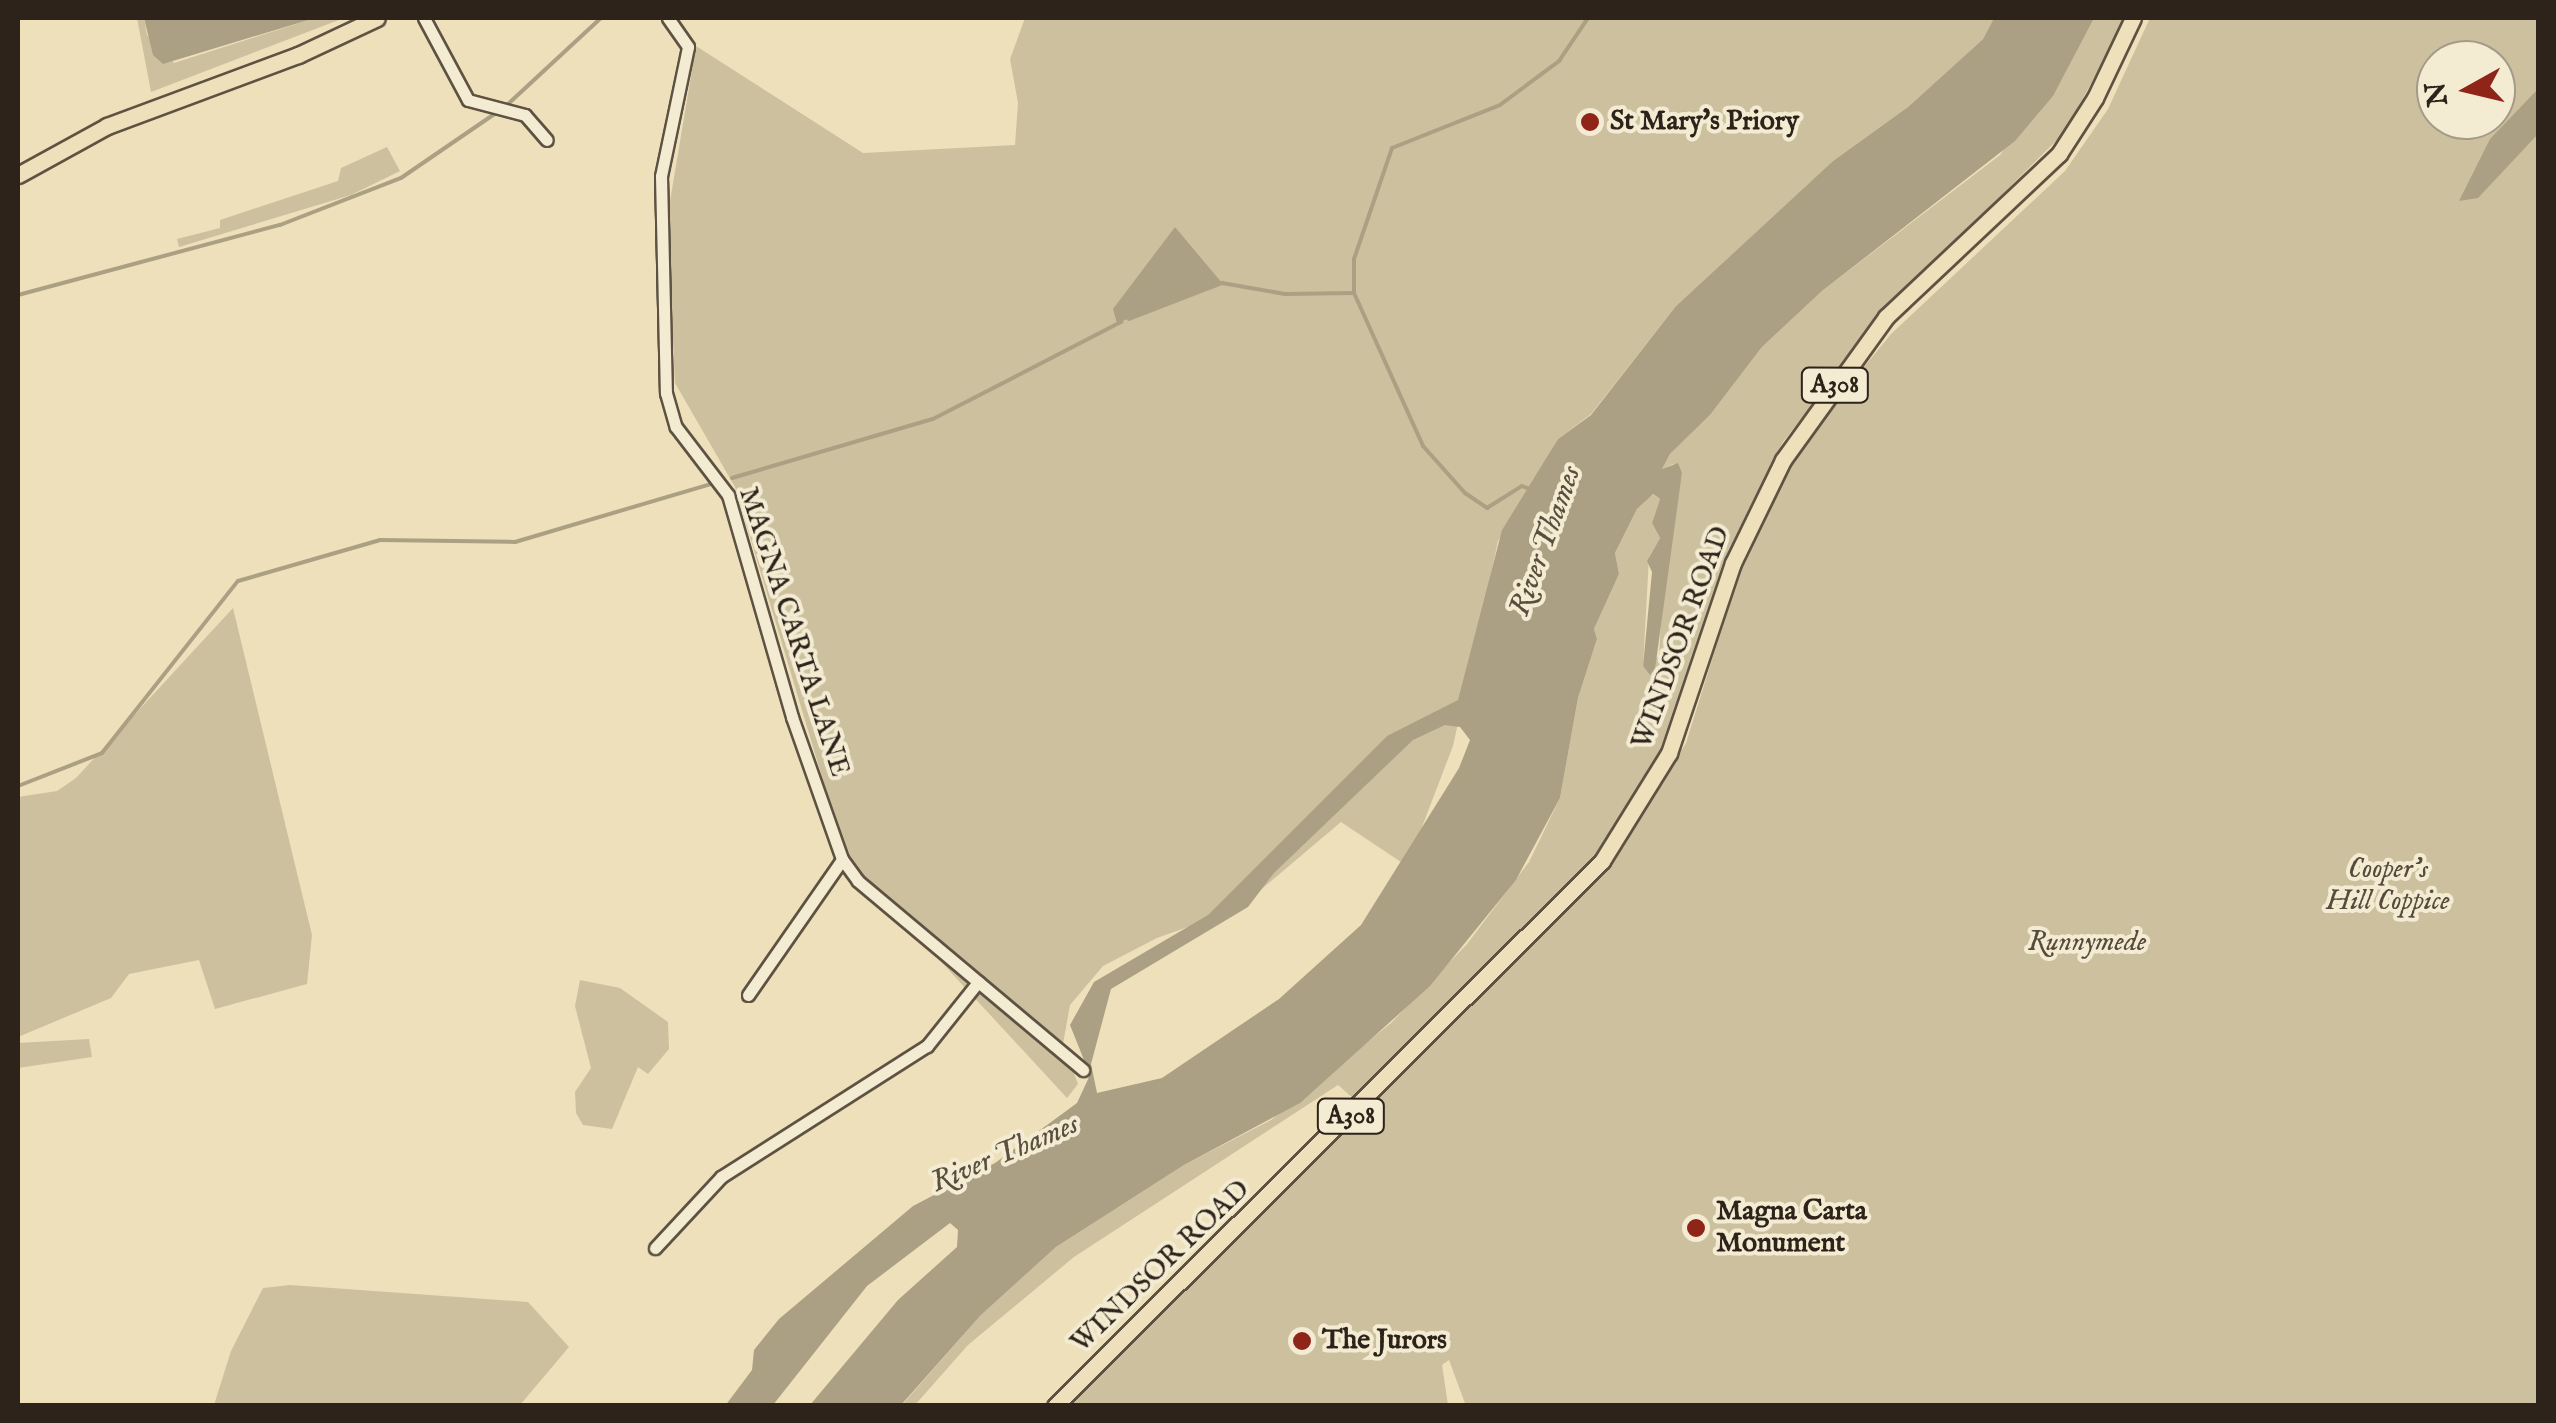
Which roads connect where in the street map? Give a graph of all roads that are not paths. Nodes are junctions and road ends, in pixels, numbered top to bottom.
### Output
1 (377, 18) edge
2 (424, 18) edge
3 (668, 18) edge
4 (2133, 18) edge
5 (547, 140) dead end
6 (18, 176) edge
7 (842, 860) junction
8 (978, 982) junction
9 (748, 995) dead end
10 (1083, 1070) dead end
11 (654, 1248) dead end
12 (1055, 1406) edge

1 - 6 main road
2 - 5 street
3 - 7 street, MAGNA CARTA LANE
4 - 12 main road, WINDSOR ROAD / A308
7 - 8 street, MAGNA CARTA LANE
7 - 9 street
8 - 10 street, MAGNA CARTA LANE
8 - 11 street

